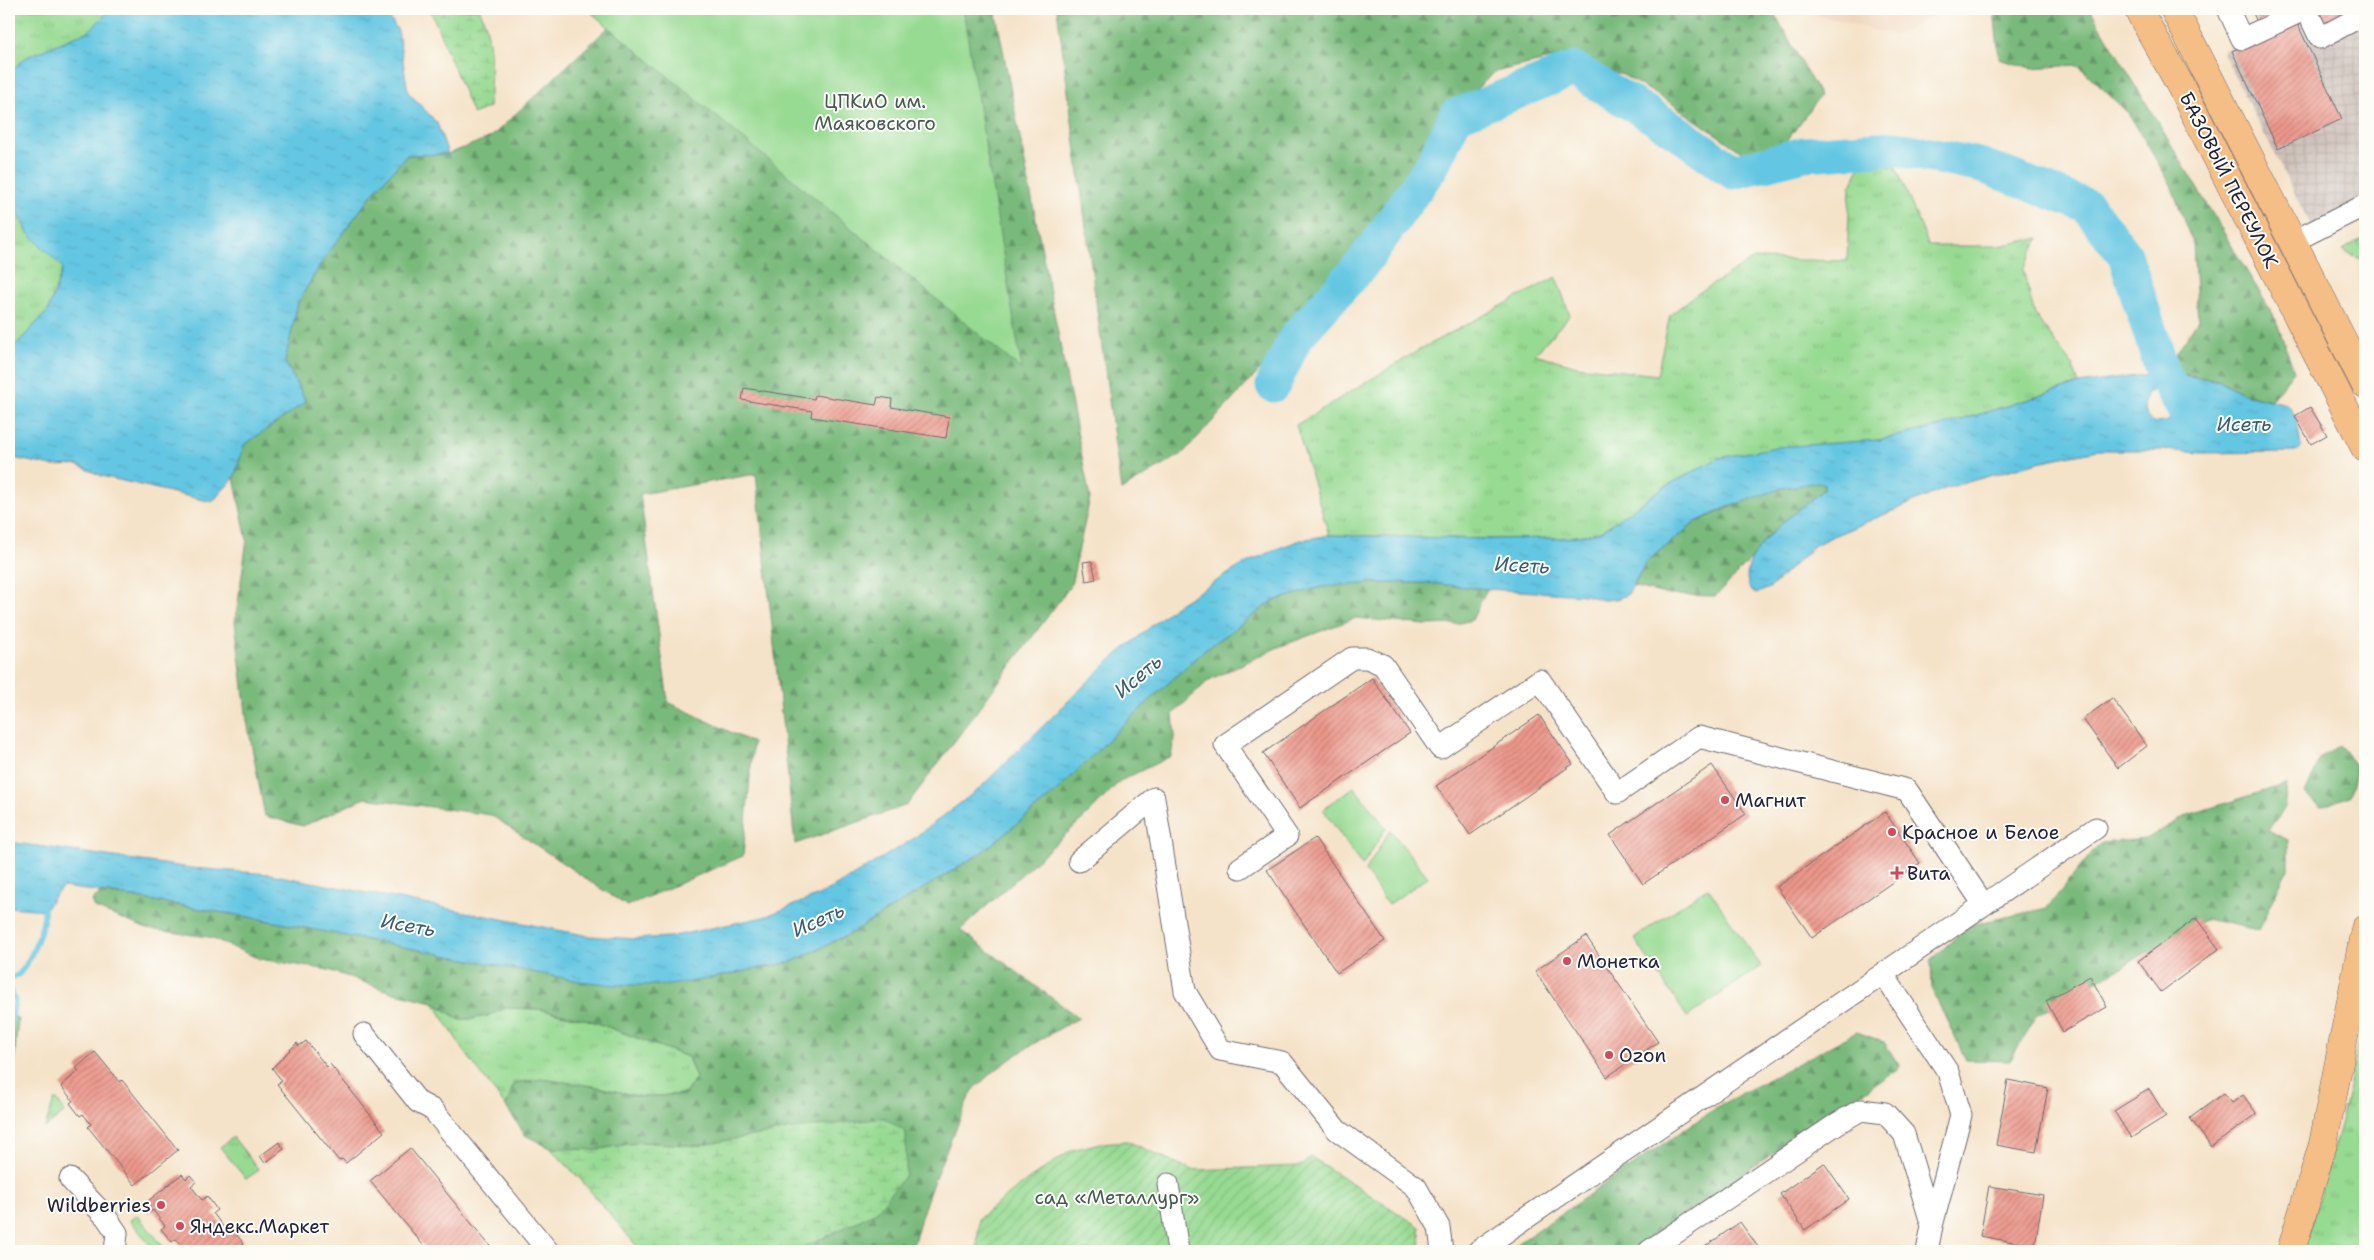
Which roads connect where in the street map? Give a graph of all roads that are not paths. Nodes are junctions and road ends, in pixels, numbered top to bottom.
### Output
1 (2138, 9) edge
2 (2174, 9) edge
3 (2228, 9) edge
4 (2306, 9) edge
5 (2365, 14) edge
6 (2365, 205) edge
7 (2292, 242) junction
8 (2365, 384) edge
9 (2365, 448) edge
10 (2096, 828) dead end
11 (1080, 861) dead end
12 (1240, 868) dead end
13 (1984, 904) junction
14 (2365, 929) edge
15 (1883, 974) junction
16 (364, 1034) dead end
17 (70, 1179) dead end
18 (1168, 1184) dead end
19 (1932, 1226) junction
20 (116, 1242) edge
21 (132, 1251) edge
22 (548, 1251) edge
23 (1178, 1251) edge
24 (1442, 1251) edge
25 (1478, 1251) edge
26 (1649, 1251) edge
27 (1926, 1251) edge
28 (2291, 1251) edge

1 - 9 main road, БАЗОВЫЙ ПЕРЕУЛОК
2 - 7 main road, БАЗОВЫЙ ПЕРЕУЛОК
3 - 4 street
4 - 5 street
6 - 7 street
7 - 8 main road, БАЗОВЫЙ ПЕРЕУЛОК
10 - 13 street
11 - 24 street
12 - 13 street
13 - 15 street
14 - 28 main road
15 - 19 street
15 - 25 street
16 - 22 street
17 - 20 street
18 - 23 street
19 - 26 street
19 - 27 street
20 - 21 street

